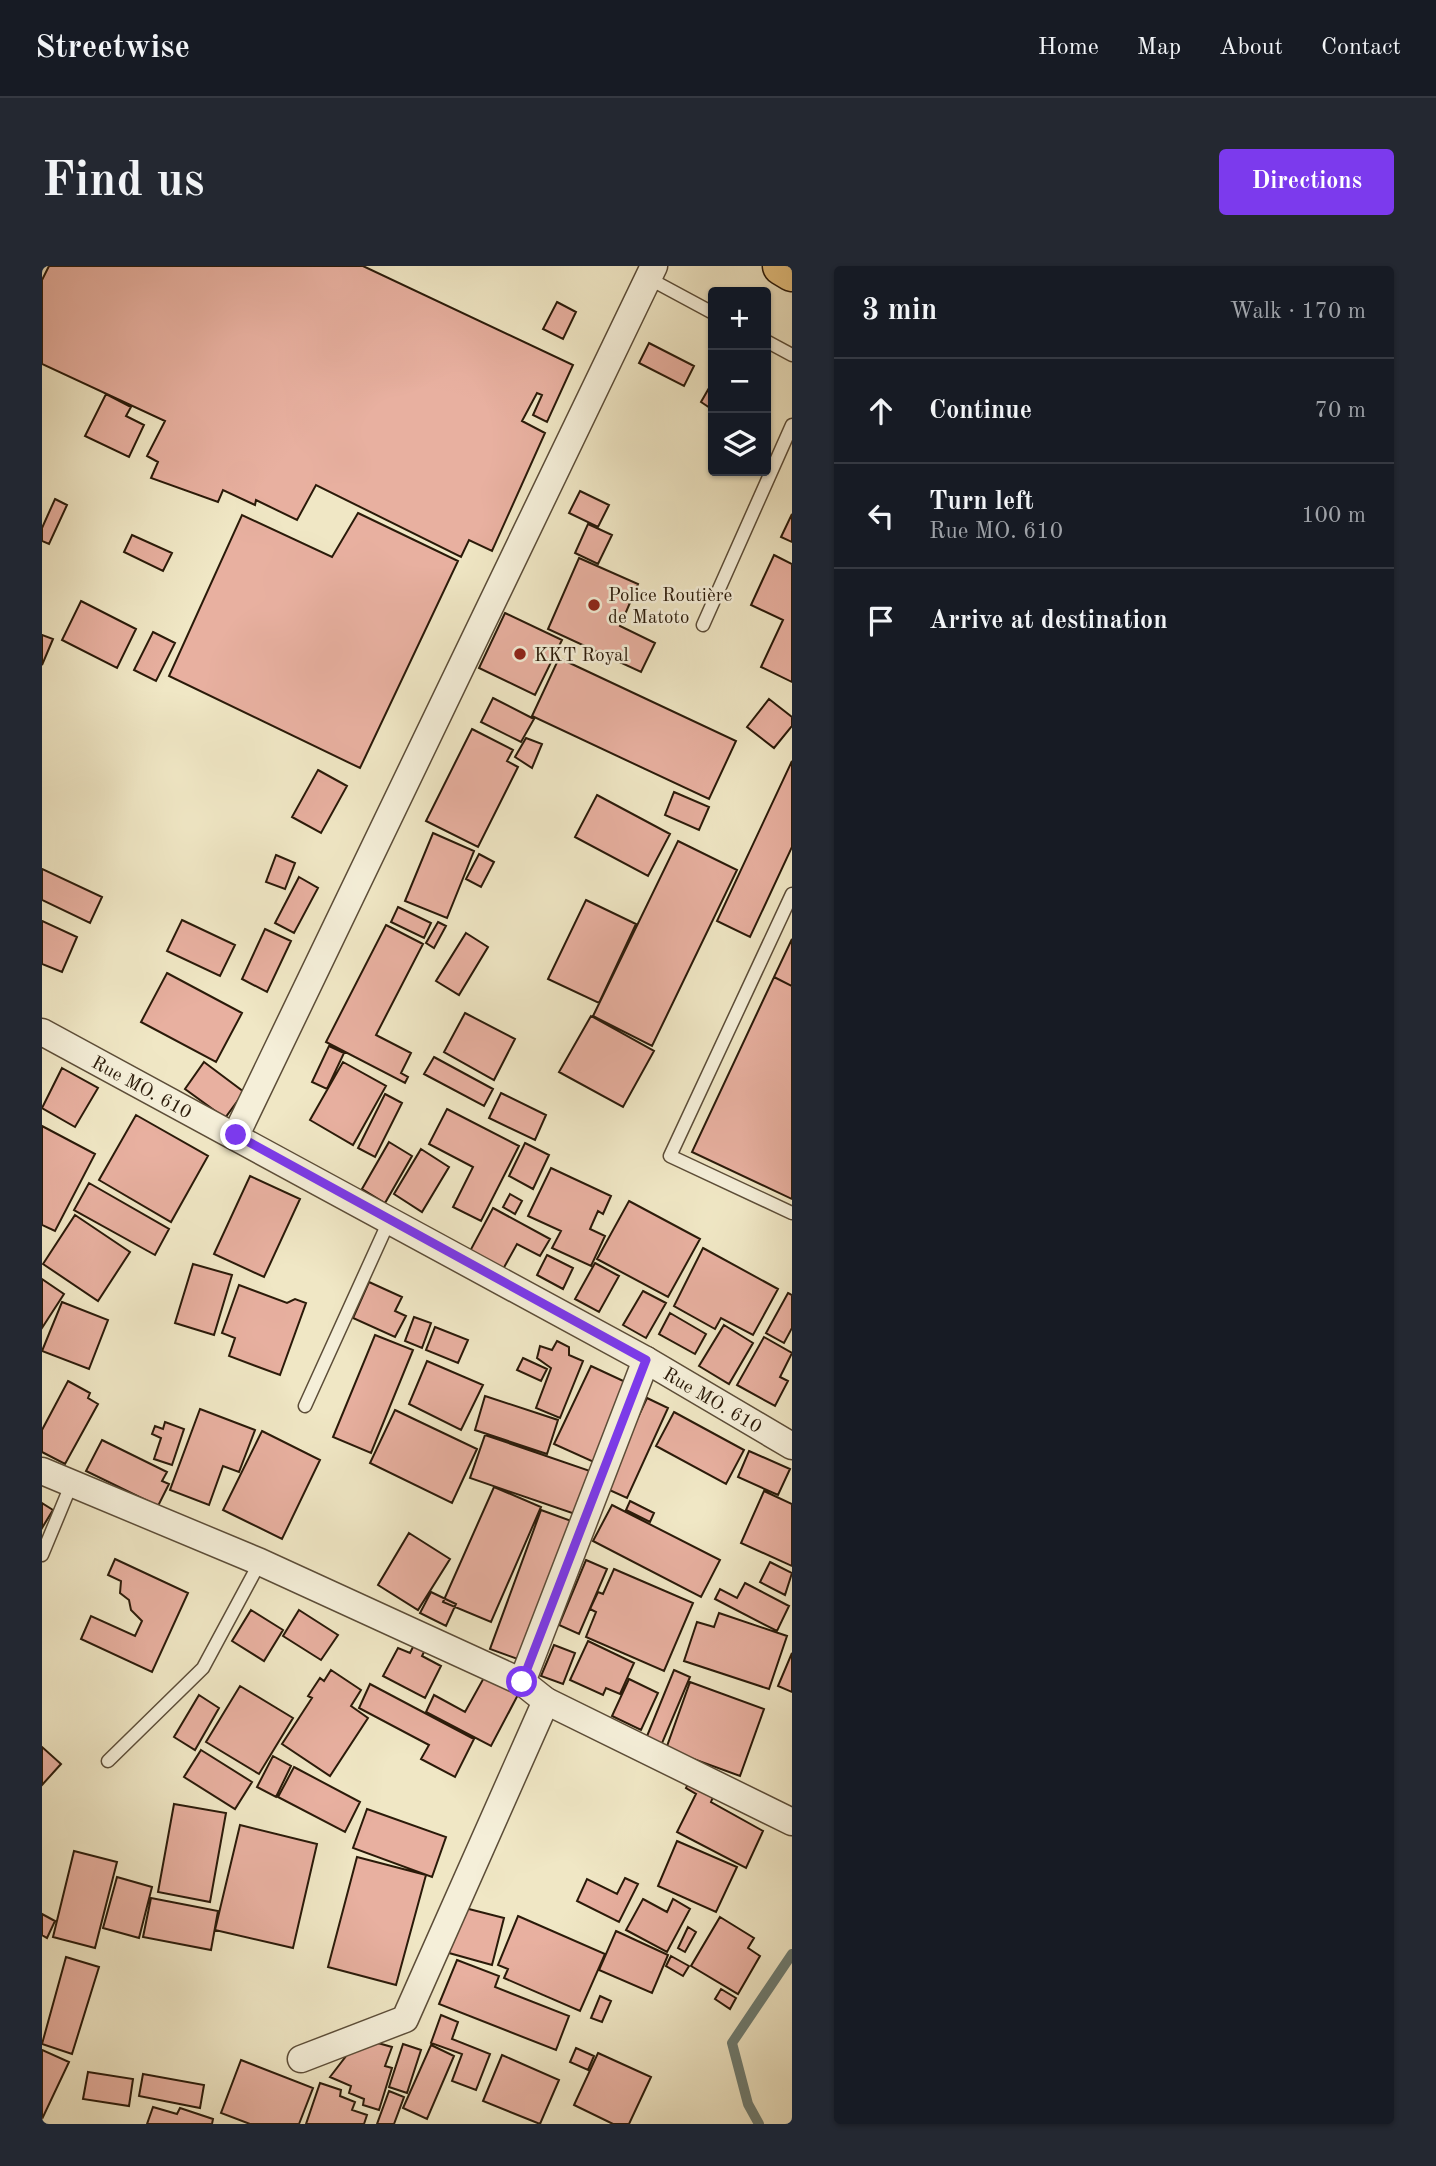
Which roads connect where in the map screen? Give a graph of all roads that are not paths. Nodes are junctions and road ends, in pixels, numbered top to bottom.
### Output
1 (782, 266) edge
2 (651, 272) edge
3 (792, 272) edge
4 (708, 310) edge
5 (771, 344) edge
6 (792, 355) edge
7 (792, 425) edge
8 (703, 625) dead end
9 (792, 894) edge
10 (42, 1032) edge
11 (236, 1135) junction
12 (792, 1213) edge
13 (389, 1221) junction
14 (646, 1360) junction
15 (305, 1406) dead end
16 (792, 1446) edge
17 (42, 1471) edge
18 (71, 1485) junction
19 (42, 1555) edge
20 (260, 1562) junction
21 (522, 1682) junction
22 (546, 1701) junction
23 (108, 1761) dead end
24 (792, 1822) edge
25 (300, 2059) dead end

1 - 3 highway
2 - 4 lane
2 - 11 street
5 - 6 lane
7 - 8 lane
9 - 12 lane
10 - 11 street, Rue MO. 610
11 - 13 street, Rue MO. 610
13 - 14 street, Rue MO. 610
13 - 15 lane
14 - 16 street, Rue MO. 610
14 - 21 street
17 - 18 street
18 - 19 lane
18 - 20 street
20 - 21 street
20 - 23 lane
21 - 22 street
22 - 24 street
22 - 25 street

